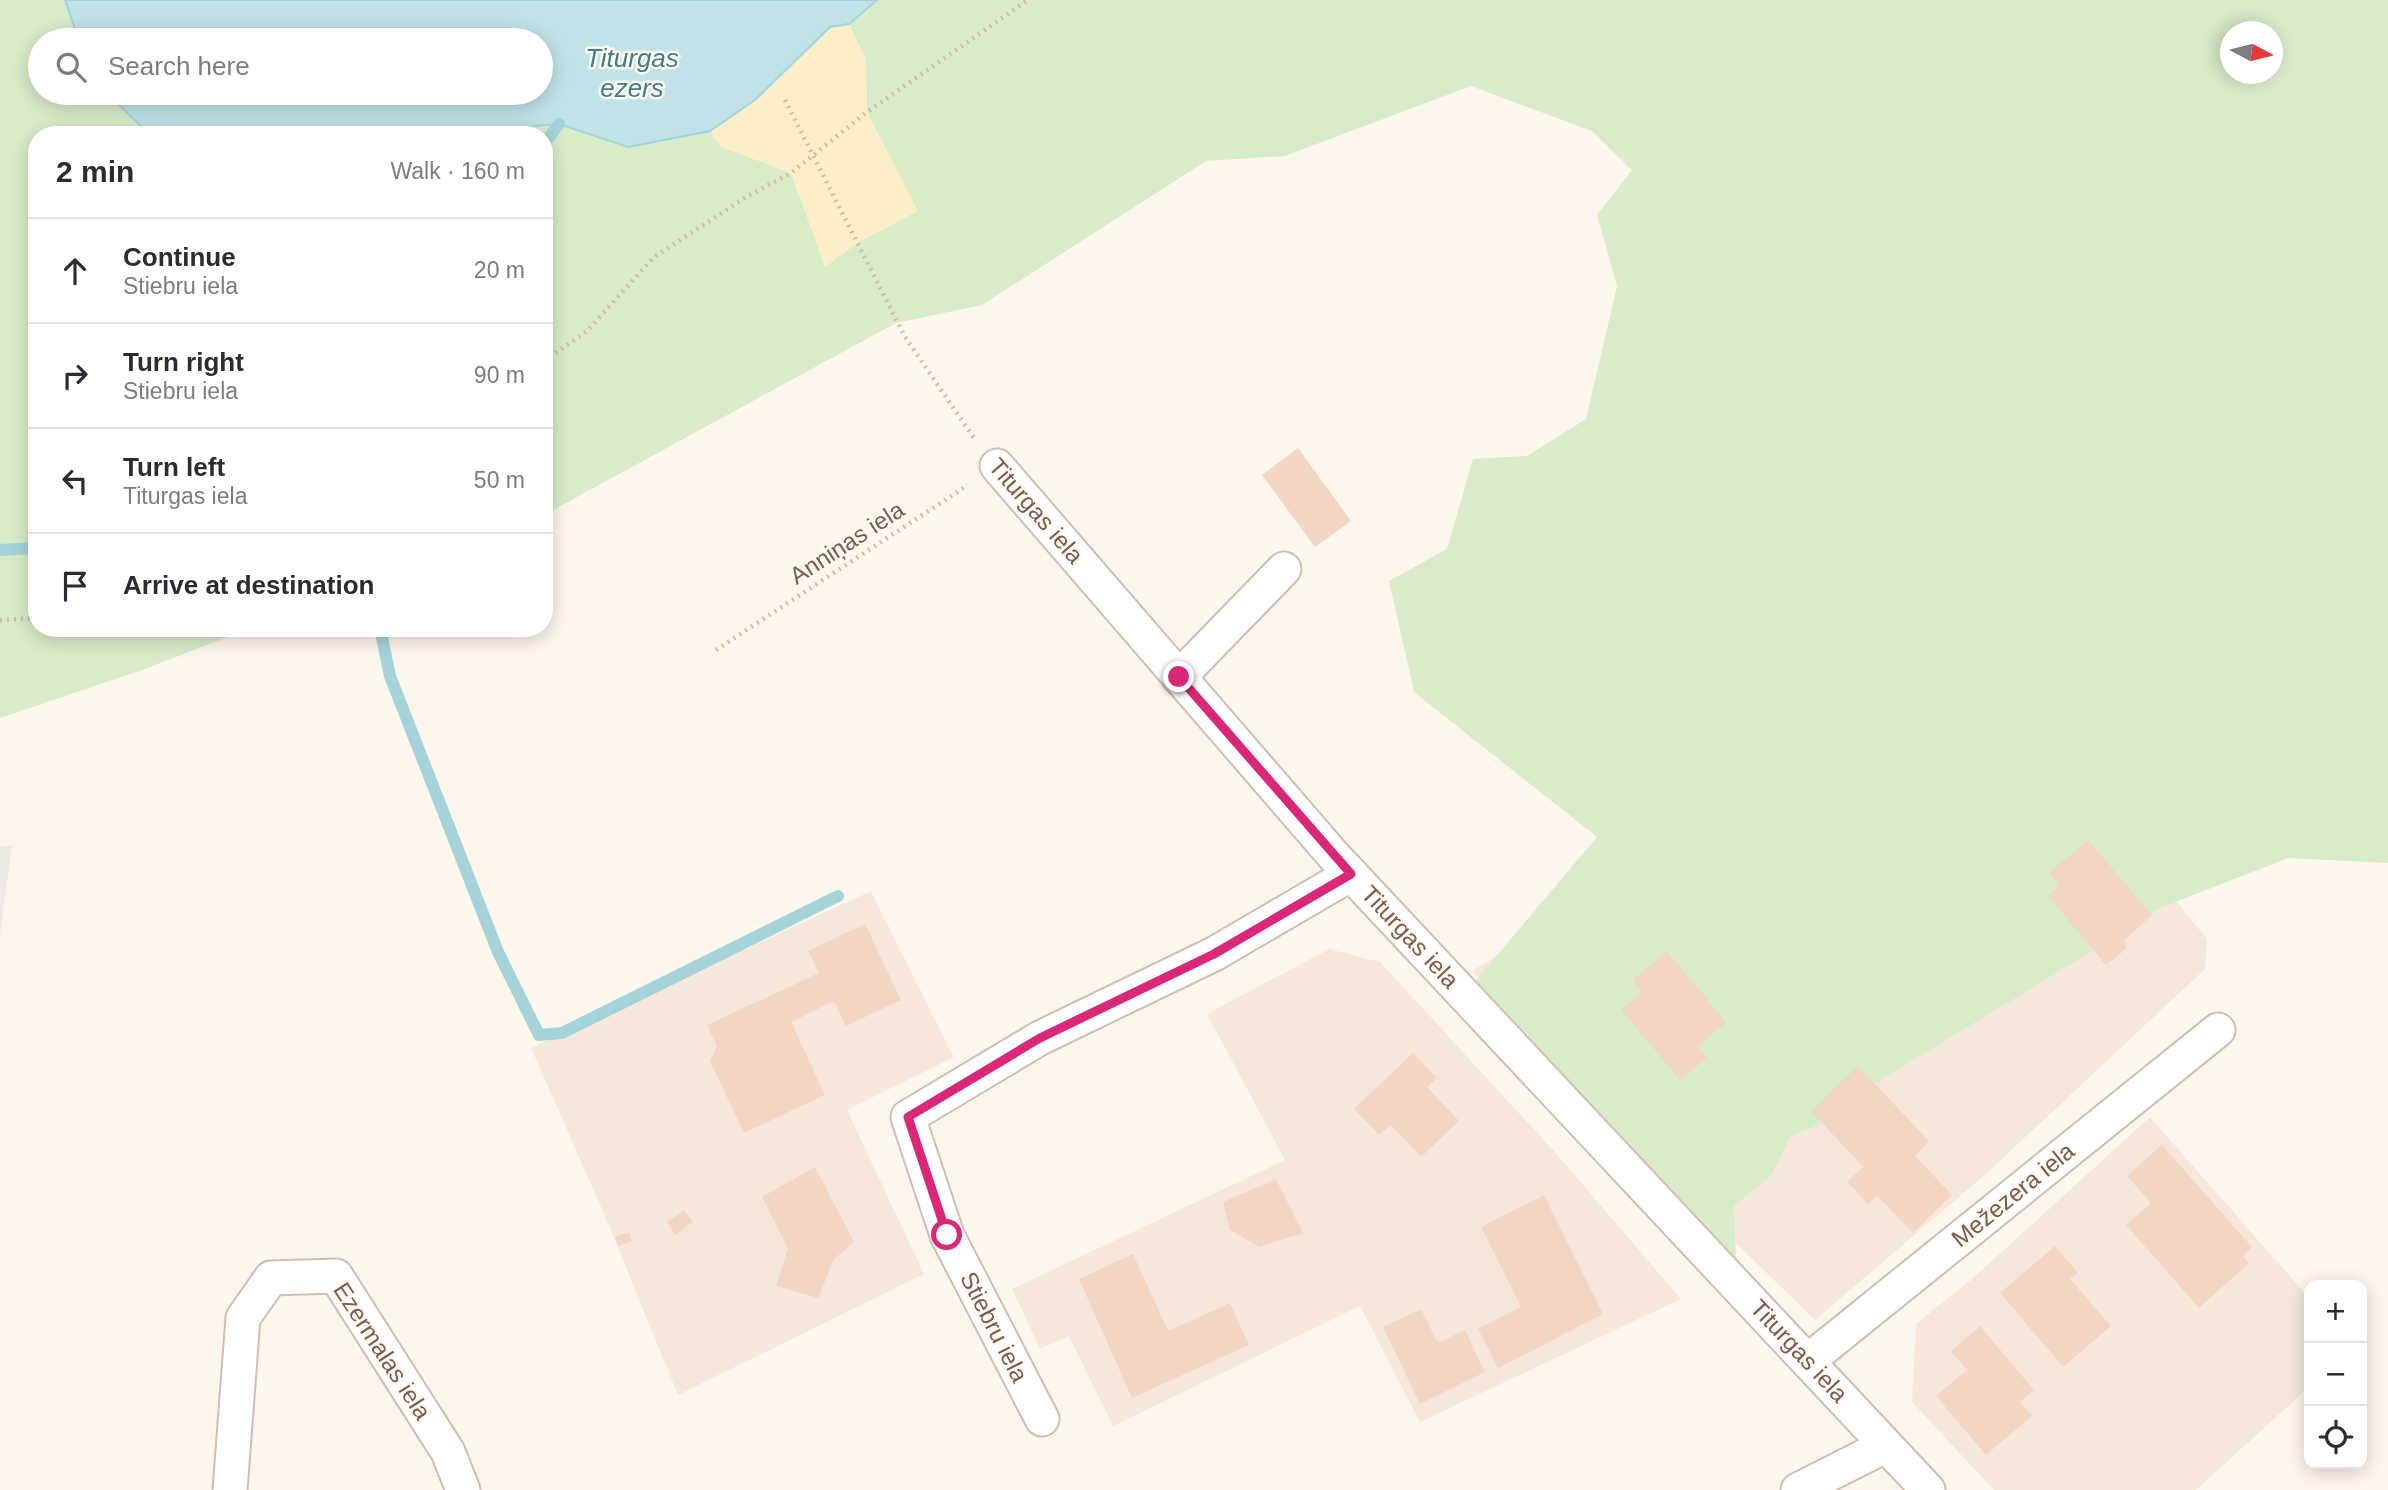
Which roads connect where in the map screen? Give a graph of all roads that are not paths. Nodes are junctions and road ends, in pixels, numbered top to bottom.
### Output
1 (997, 466) road end
2 (1284, 569) dead end
3 (1179, 677) junction
4 (1351, 874) junction
5 (2218, 1030) dead end
6 (1809, 1360) junction
7 (1042, 1419) dead end
8 (1885, 1446) junction
9 (230, 1490) edge
10 (463, 1490) edge
11 (1798, 1490) edge
12 (1928, 1490) edge

1 - 3 street, Titurgas iela
2 - 3 street
3 - 4 street, Titurgas iela
4 - 6 street, Titurgas iela
4 - 7 street, Stiebru iela
5 - 6 street, Mežezera iela
6 - 8 street, Titurgas iela
8 - 11 street
8 - 12 street, Titurgas iela
9 - 10 street, Ezermalas iela

